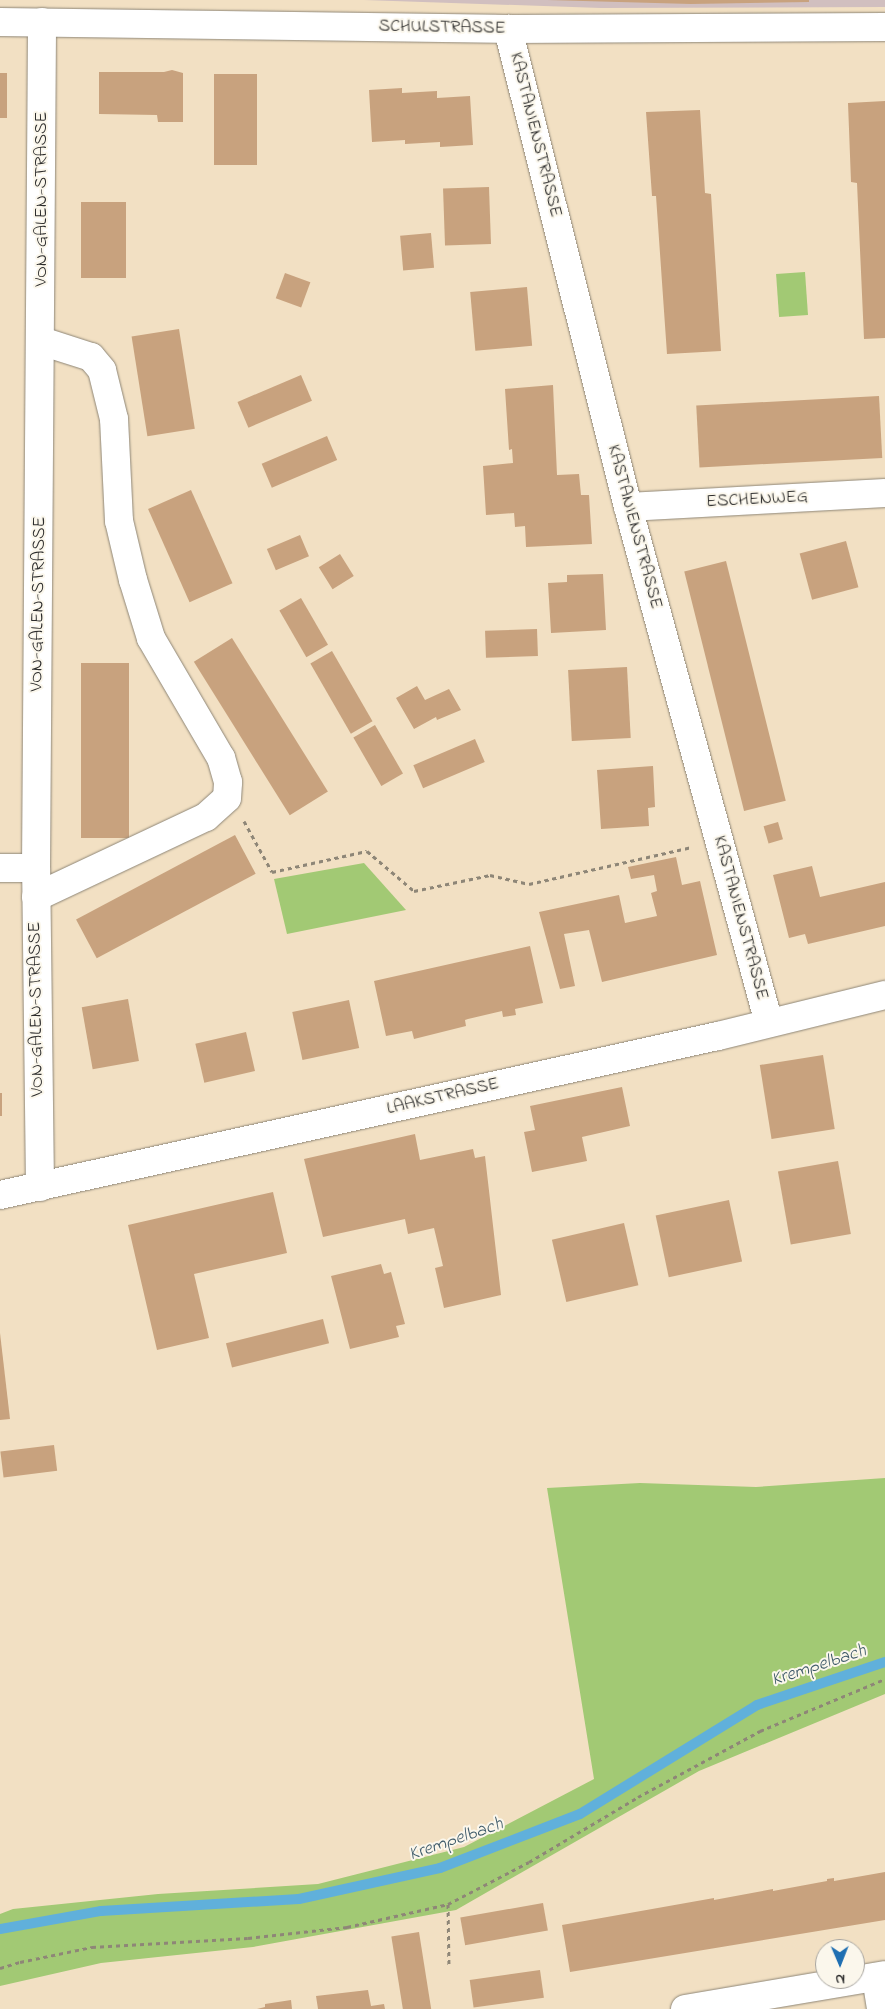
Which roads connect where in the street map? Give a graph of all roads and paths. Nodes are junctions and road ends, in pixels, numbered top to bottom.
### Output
1 (0, 22) edge
2 (42, 22) junction
3 (885, 27) edge
4 (508, 29) junction
5 (42, 341) junction
6 (885, 493) edge
7 (628, 507) junction
8 (227, 798) junction
9 (719, 841) junction
10 (0, 868) edge
11 (36, 868) junction
12 (36, 897) junction
13 (885, 995) edge
14 (769, 1023) junction
15 (40, 1187) junction
16 (0, 1195) edge
17 (885, 1679) edge
18 (448, 1904) junction
19 (449, 1967) dead end
20 (0, 1968) edge
21 (881, 1976) edge
22 (685, 2009) edge
23 (881, 2009) edge

1 - 2 street, SCHULSTRASSE
2 - 4 street, SCHULSTRASSE
2 - 5 street, VON-GALEN-STRASSE
3 - 4 street, SCHULSTRASSE
4 - 7 street, KASTANIENSTRASSE
5 - 8 street
5 - 11 street, VON-GALEN-STRASSE
6 - 7 street, ESCHENWEG
7 - 9 street, KASTANIENSTRASSE
8 - 9 path
8 - 12 street
9 - 14 street, KASTANIENSTRASSE
10 - 11 street
11 - 12 street, VON-GALEN-STRASSE
12 - 15 street, VON-GALEN-STRASSE
13 - 14 street, LAAKSTRASSE
14 - 15 street, LAAKSTRASSE
15 - 16 street, LAAKSTRASSE
17 - 18 path
18 - 19 path
18 - 20 path
21 - 22 street
21 - 23 street

